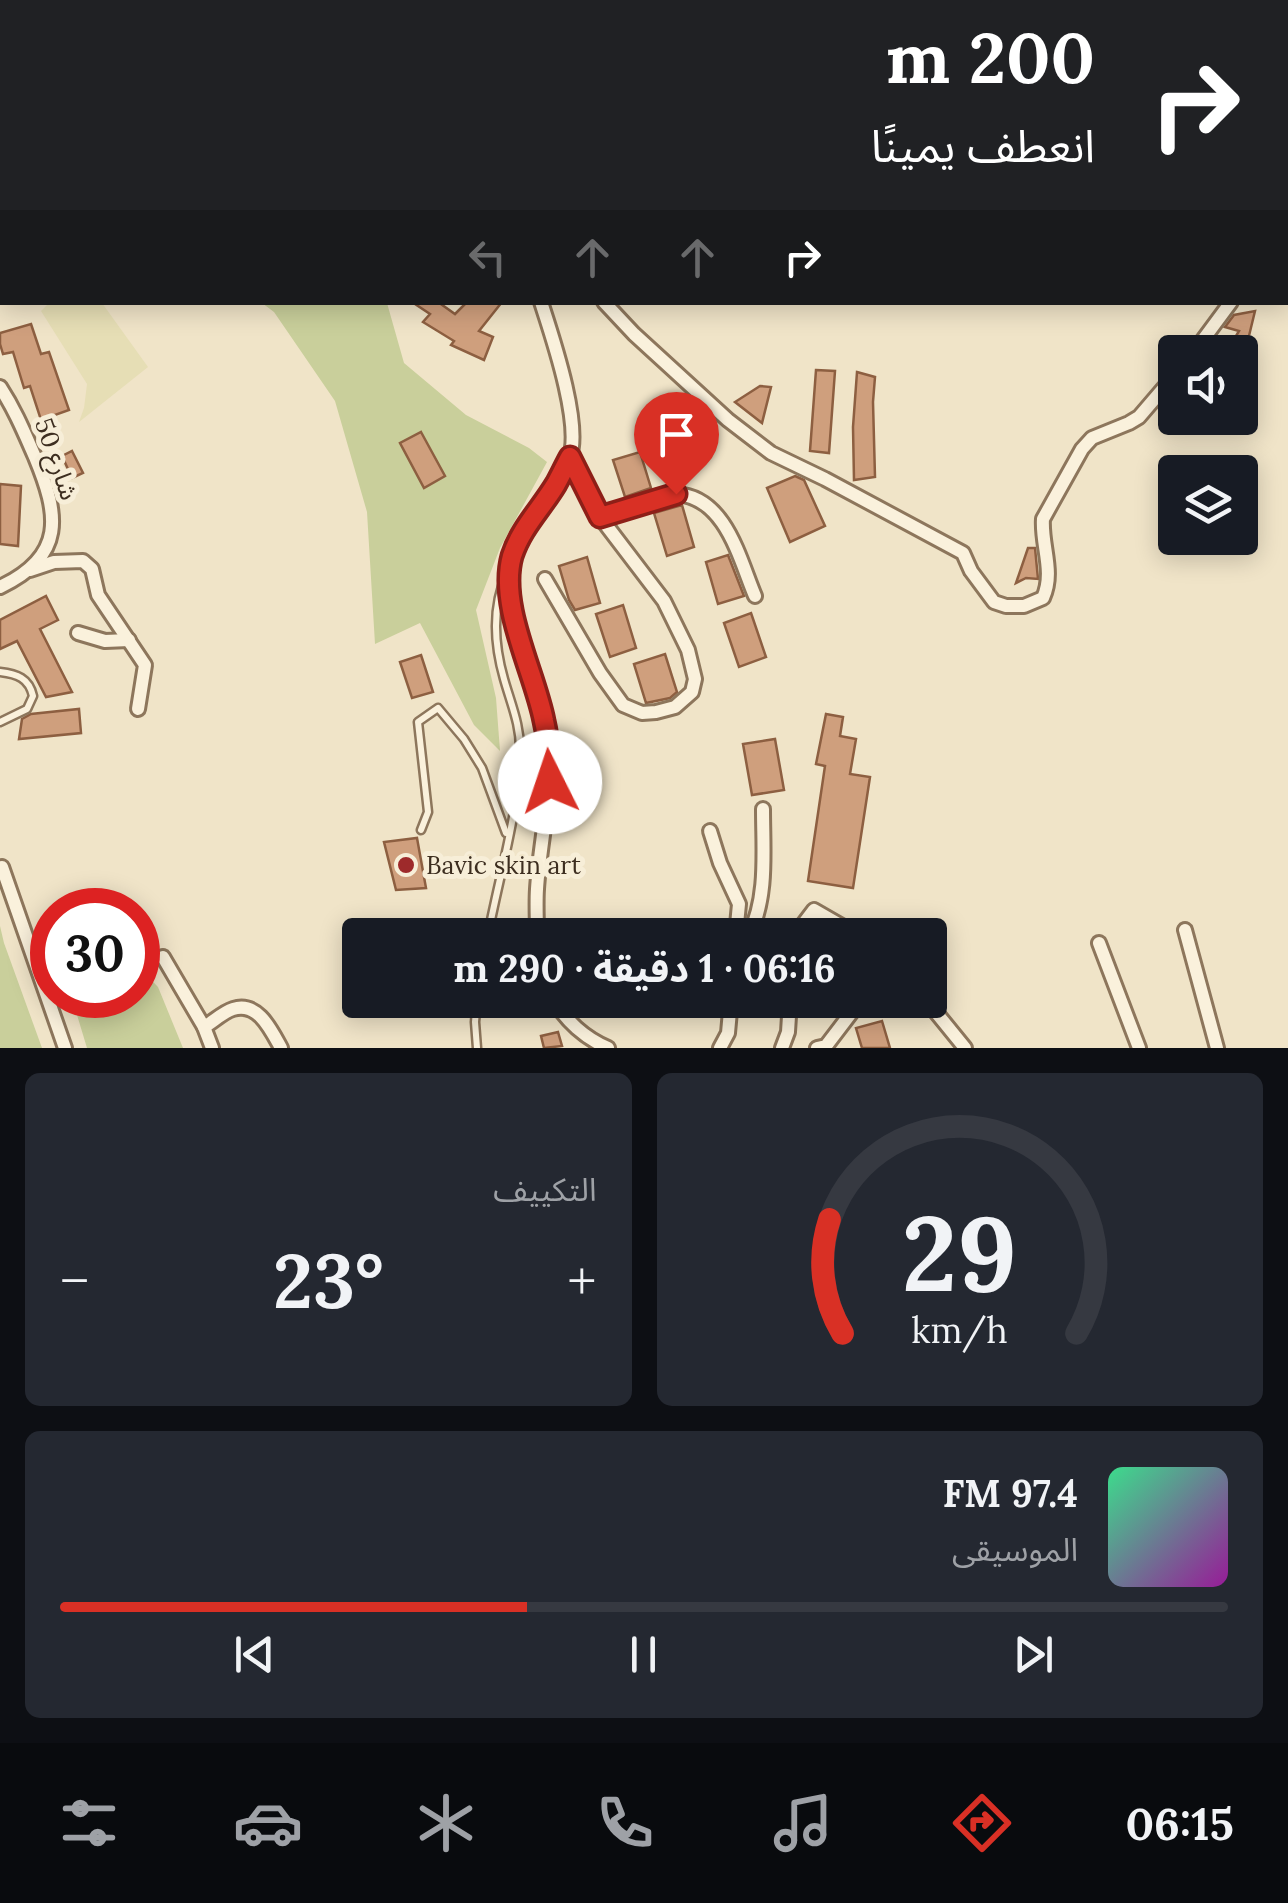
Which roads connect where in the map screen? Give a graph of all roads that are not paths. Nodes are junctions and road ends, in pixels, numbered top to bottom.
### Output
1 (542, 305) edge
2 (607, 305) edge
3 (1229, 305) edge
4 (1207, 335) edge
5 (0, 387) edge
6 (1158, 394) edge
7 (570, 457) junction
8 (600, 517) junction
9 (510, 568) junction
10 (28, 571) junction
11 (545, 579) dead end
12 (0, 586) edge
13 (756, 596) dead end
14 (78, 632) dead end
15 (129, 640) junction
16 (0, 672) edge
17 (138, 708) dead end
18 (0, 722) edge
19 (762, 810) dead end
20 (421, 830) dead end
21 (710, 830) dead end
22 (508, 837) junction
23 (2, 867) edge
24 (491, 918) edge
25 (538, 918) edge
26 (738, 918) edge
27 (756, 918) edge
28 (808, 918) edge
29 (828, 918) edge
30 (1184, 930) dead end
31 (1099, 943) dead end
32 (163, 958) dead end
33 (475, 1018) edge
34 (565, 1018) edge
35 (729, 1018) edge
36 (789, 1018) edge
37 (847, 1018) edge
38 (940, 1018) edge
39 (204, 1028) junction
40 (65, 1048) edge
41 (212, 1048) edge
42 (281, 1048) edge
43 (477, 1048) edge
44 (608, 1048) edge
45 (720, 1048) edge
46 (782, 1048) edge
47 (817, 1048) edge
48 (964, 1048) edge
49 (1139, 1048) edge
50 (1217, 1048) edge

1 - 7 street
2 - 6 street
3 - 4 street
5 - 10 street, شارع 50
7 - 8 street
7 - 9 street
8 - 11 street
8 - 13 street
9 - 22 lane
9 - 25 street
10 - 12 street
10 - 15 street
14 - 15 street
15 - 17 street
16 - 18 lane
19 - 27 street
20 - 22 lane
21 - 26 street
22 - 24 lane
23 - 40 street
28 - 29 street
30 - 50 street
31 - 49 street
32 - 39 street
33 - 43 lane
34 - 44 street
35 - 45 street
36 - 46 street
37 - 47 street
38 - 48 street
39 - 41 street
39 - 42 street

